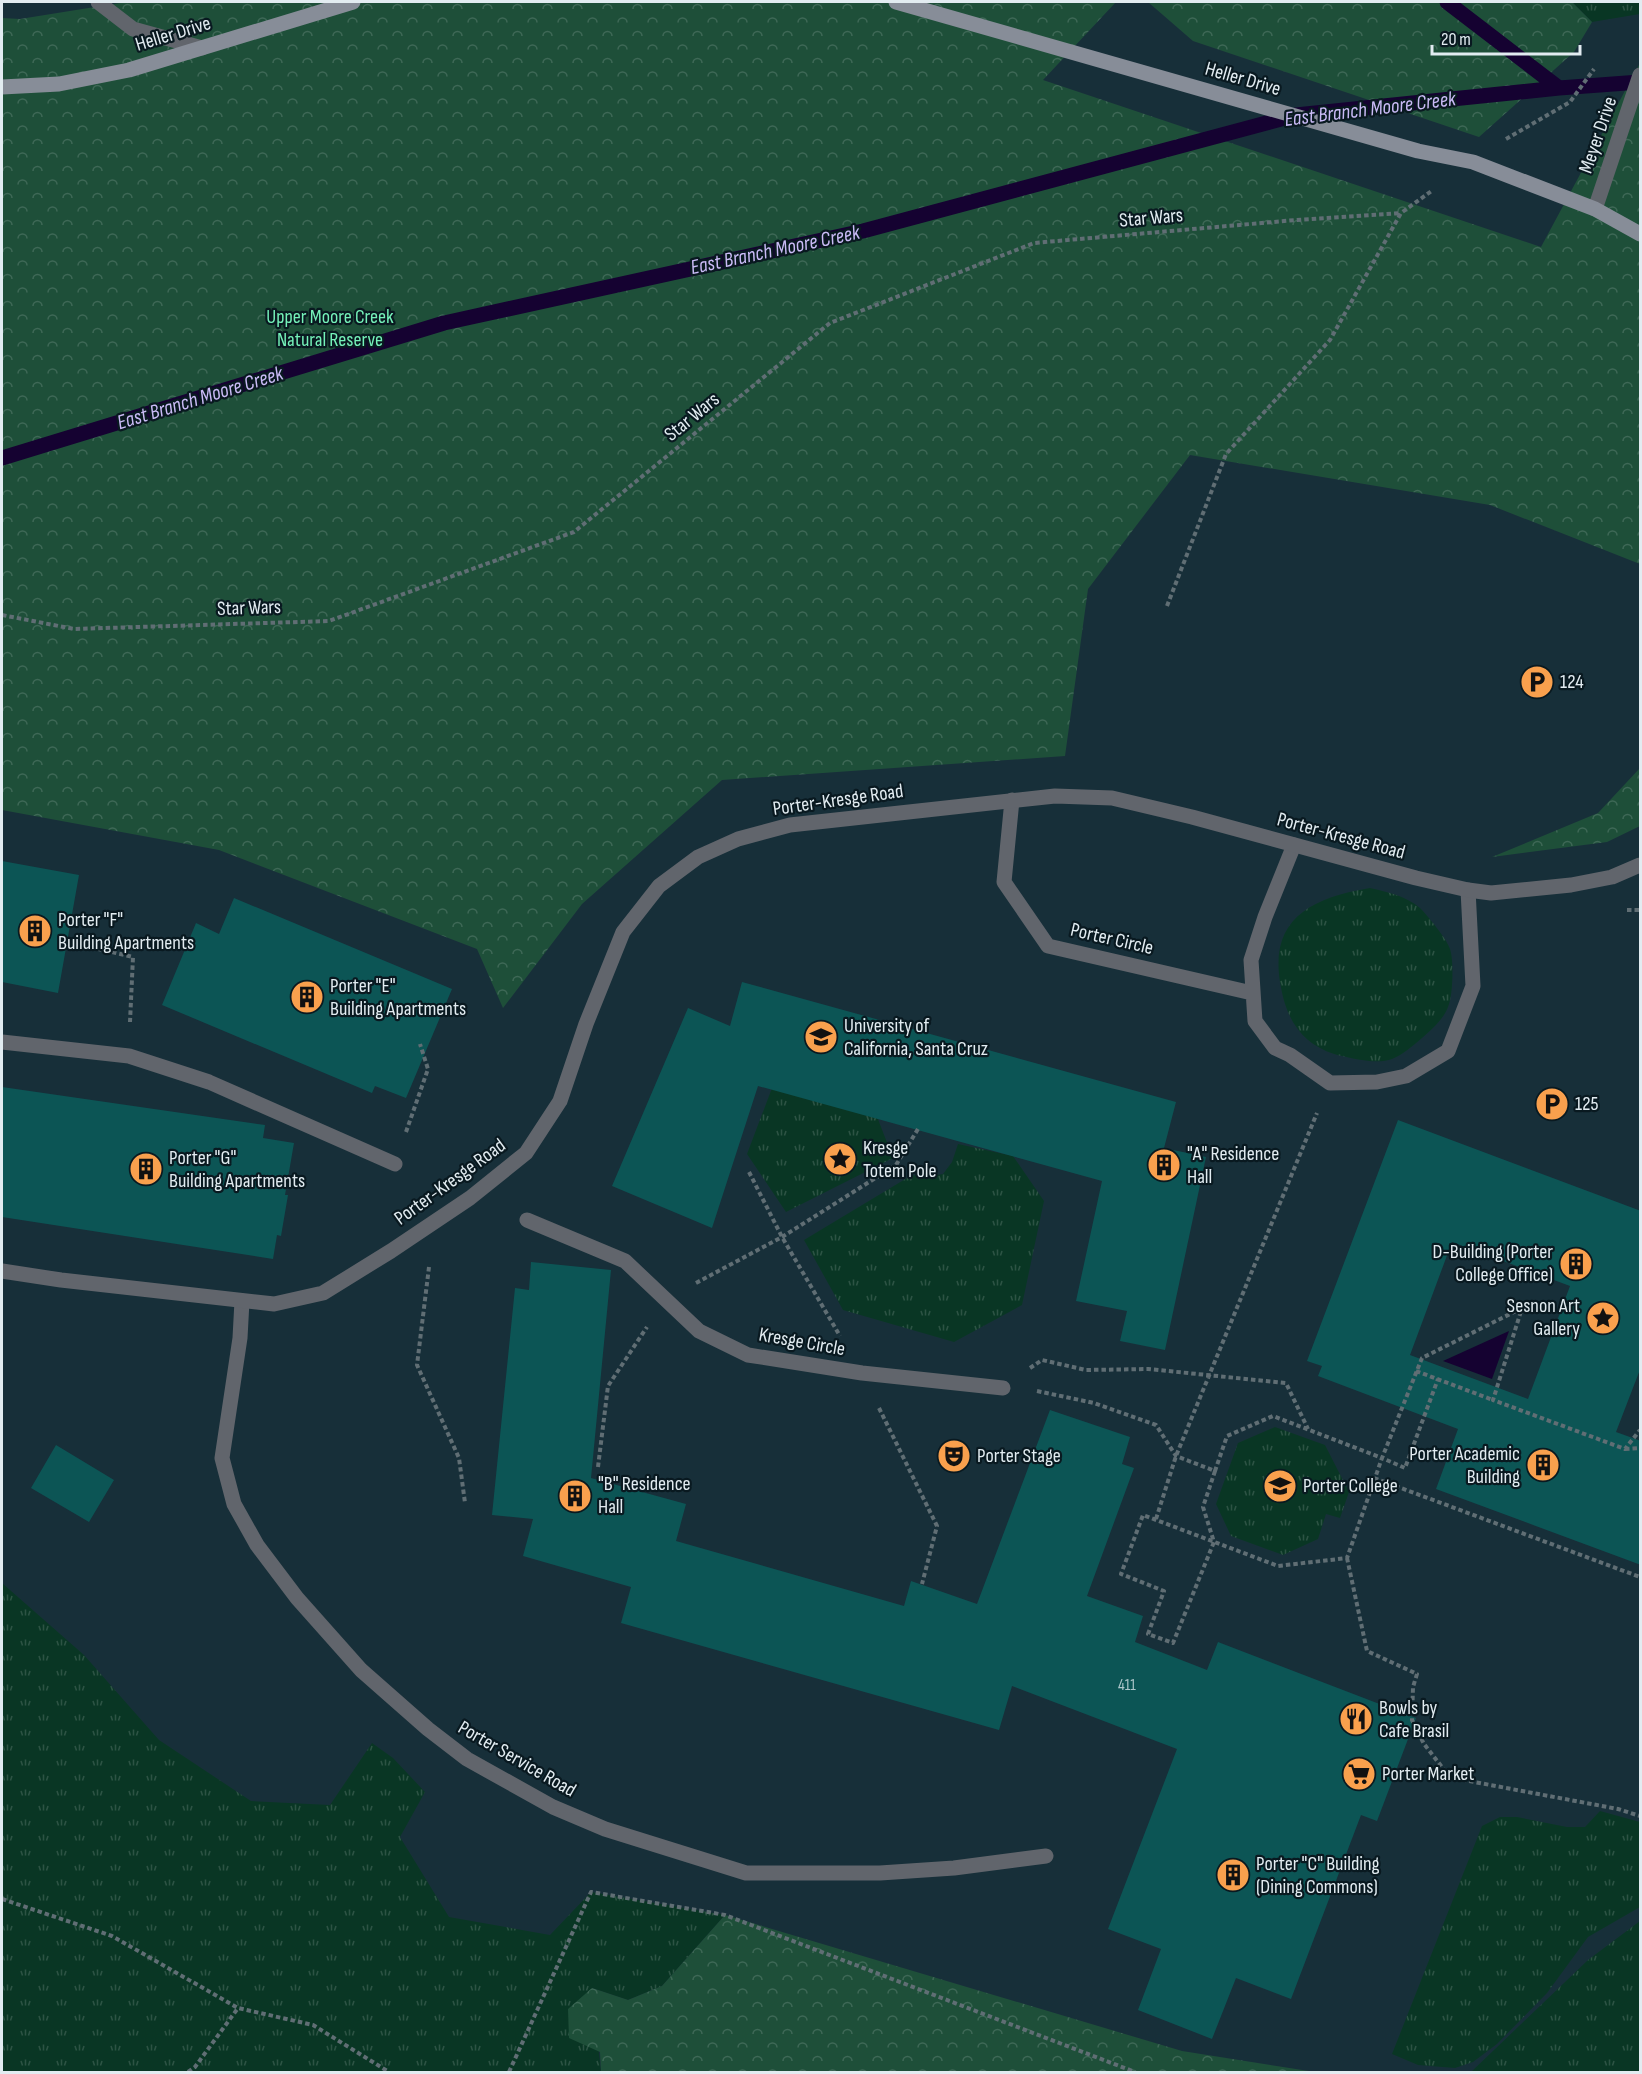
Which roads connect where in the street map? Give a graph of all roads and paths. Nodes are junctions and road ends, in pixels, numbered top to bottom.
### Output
1 (98, 2) edge
2 (353, 2) edge
3 (896, 2) edge
4 (202, 48) junction
5 (1594, 69) dead end
6 (1641, 75) edge
7 (2, 87) edge
8 (1503, 141) dead end
9 (1436, 188) dead end
10 (1595, 208) junction
11 (1401, 213) junction
12 (1641, 234) edge
13 (1167, 606) dead end
14 (2, 615) edge
15 (1012, 800) junction
16 (1294, 844) junction
17 (1641, 865) edge
18 (1468, 890) junction
19 (90, 947) dead end
20 (1252, 993) junction
21 (2, 1042) edge
22 (420, 1044) dead end
23 (129, 1056) junction
24 (1330, 1083) junction
25 (918, 1129) dead end
26 (395, 1164) joint
27 (527, 1220) dead end
28 (429, 1266) dead end
29 (2, 1271) edge
30 (665, 1299) junction
31 (242, 1301) junction
32 (1416, 1371) junction
33 (1211, 1376) junction
34 (1438, 1379) junction
35 (1003, 1388) junction
36 (1493, 1400) junction
37 (1308, 1429) junction
38 (1641, 1430) edge
39 (1641, 1448) edge
40 (1625, 1449) junction
41 (1176, 1456) junction
42 (1382, 1458) junction
43 (598, 1467) dead end
44 (1215, 1471) junction
45 (1374, 1478) junction
46 (465, 1503) dead end
47 (1156, 1519) junction
48 (1214, 1542) junction
49 (1347, 1558) junction
50 (1641, 1577) edge
51 (1641, 1816) edge
52 (1046, 1856) dead end
53 (2, 1899) edge
54 (238, 2008) junction
55 (188, 2073) edge
56 (389, 2073) edge
57 (509, 2073) edge
58 (1135, 2073) edge

1 - 4 street
2 - 4 main road, Heller Drive
3 - 10 main road, Heller Drive
4 - 7 main road, Heller Drive
5 - 8 path
6 - 10 street, Meyer Drive
9 - 11 path
10 - 12 main road, Heller Drive
11 - 13 path
11 - 14 path, Star Wars
15 - 16 street, Porter-Kresge Road
15 - 20 street, Porter Circle
15 - 31 street, Porter-Kresge Road
16 - 18 street, Porter-Kresge Road
16 - 20 street
17 - 18 street, Porter-Kresge Road
18 - 24 street
19 - 23 path
20 - 24 street
21 - 23 street
22 - 26 path
23 - 26 street
24 - 33 path
25 - 30 path
27 - 30 street, Kresge Circle
28 - 46 path
29 - 31 street, Porter-Kresge Road
30 - 35 street, Kresge Circle
30 - 43 path
31 - 52 street, Porter Service Road
32 - 34 path
32 - 36 path
32 - 42 path
33 - 35 path
33 - 37 path
33 - 41 path
34 - 36 path
34 - 42 path
35 - 41 path
36 - 40 path
37 - 42 path
37 - 44 path
38 - 40 path
39 - 40 path
41 - 44 path
41 - 47 path
42 - 45 path
44 - 48 path
45 - 49 path
45 - 50 path
47 - 48 path
47 - 48 path
48 - 49 path
49 - 51 path
53 - 54 path
54 - 55 path
54 - 56 path
57 - 58 path

